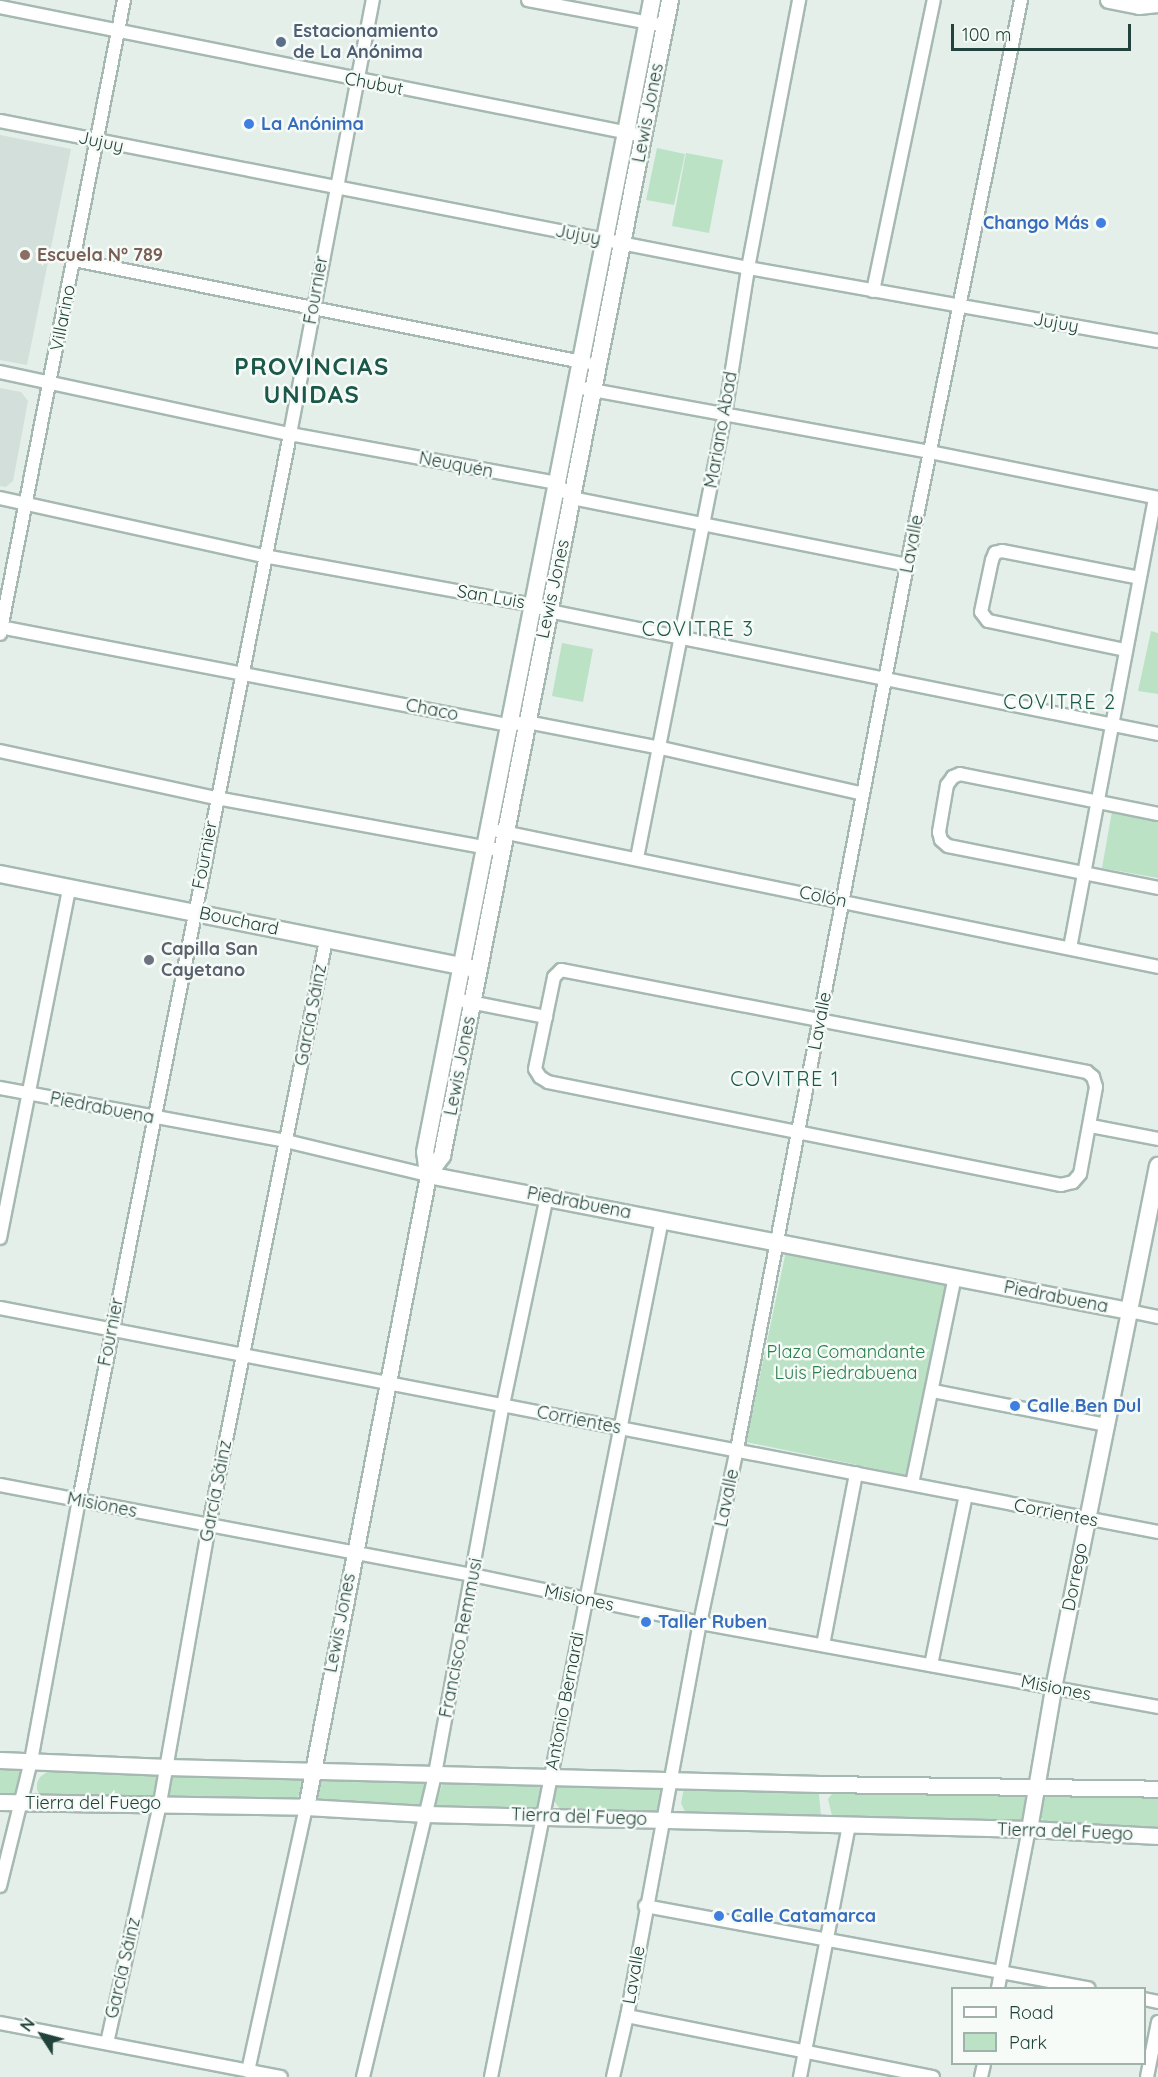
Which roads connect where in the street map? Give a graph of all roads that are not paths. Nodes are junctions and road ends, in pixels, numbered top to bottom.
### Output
1 (124, 0) edge
2 (373, 0) edge
3 (528, 0) edge
4 (652, 0) edge
5 (670, 0) edge
6 (799, 0) edge
7 (934, 0) edge
8 (1021, 0) edge
9 (1109, 0) edge
10 (1158, 4) edge
11 (1139, 6) junction
12 (0, 7) edge
13 (1158, 17) edge
14 (647, 23) junction
15 (665, 26) junction
16 (118, 32) junction
17 (357, 80) junction
18 (0, 121) edge
19 (626, 132) junction
20 (644, 136) junction
21 (98, 141) junction
22 (335, 188) junction
23 (604, 240) junction
24 (621, 243) junction
25 (74, 260) junction
26 (748, 268) junction
27 (873, 291) junction
28 (961, 307) junction
29 (313, 308) junction
30 (1158, 341) edge
31 (589, 363) junction
32 (0, 372) edge
33 (50, 382) junction
34 (584, 388) junction
35 (725, 414) junction
36 (290, 434) junction
37 (930, 452) junction
38 (556, 483) junction
39 (0, 498) edge
40 (573, 498) junction
41 (1157, 498) edge
42 (26, 504) junction
43 (703, 525) junction
44 (264, 556) junction
45 (907, 565) junction
46 (1139, 578) junction
47 (532, 605) junction
48 (549, 610) junction
49 (0, 630) edge
50 (681, 637) junction
51 (1125, 650) junction
52 (242, 672) junction
53 (885, 678) junction
54 (527, 722) junction
55 (508, 725) junction
56 (1112, 725) junction
57 (1158, 734) edge
58 (661, 748) junction
59 (0, 751) edge
60 (863, 794) junction
61 (216, 798) junction
62 (1097, 803) junction
63 (1158, 814) edge
64 (488, 830) junction
65 (505, 832) junction
66 (484, 848) junction
67 (501, 850) junction
68 (637, 858) junction
69 (0, 874) edge
70 (1084, 874) junction
71 (69, 888) junction
72 (1158, 888) edge
73 (843, 902) junction
74 (194, 911) junction
75 (326, 940) junction
76 (1070, 948) junction
77 (1158, 967) edge
78 (469, 968) junction
79 (455, 999) junction
80 (473, 1002) junction
81 (546, 1017) junction
82 (820, 1019) junction
83 (0, 1088) edge
84 (28, 1093) junction
85 (153, 1118) junction
86 (1090, 1126) junction
87 (799, 1133) junction
88 (1158, 1139) edge
89 (286, 1141) junction
90 (1158, 1166) edge
91 (428, 1175) junction
92 (547, 1196) junction
93 (662, 1220) junction
94 (0, 1238) edge
95 (777, 1243) junction
96 (955, 1277) junction
97 (0, 1308) edge
98 (1129, 1311) junction
99 (1158, 1317) edge
100 (112, 1329) junction
101 (242, 1354) junction
102 (387, 1383) junction
103 (933, 1391) junction
104 (503, 1405) junction
105 (1106, 1425) junction
106 (619, 1427) junction
107 (737, 1449) junction
108 (856, 1473) junction
109 (912, 1484) junction
110 (0, 1485) edge
111 (966, 1495) junction
112 (78, 1500) junction
113 (1086, 1519) junction
114 (209, 1525) junction
115 (1158, 1532) edge
116 (354, 1552) junction
117 (473, 1575) junction
118 (585, 1599) junction
119 (700, 1623) junction
120 (823, 1646) junction
121 (931, 1665) junction
122 (1053, 1688) junction
123 (1158, 1707) edge
124 (0, 1760) edge
125 (31, 1761) junction
126 (167, 1767) junction
127 (313, 1770) junction
128 (435, 1774) junction
129 (550, 1775) junction
130 (670, 1778) junction
131 (1036, 1787) junction
132 (1158, 1789) edge
133 (0, 1802) edge
134 (22, 1803) junction
135 (160, 1803) junction
136 (306, 1807) junction
137 (426, 1814) junction
138 (542, 1815) junction
139 (665, 1819) junction
140 (849, 1825) junction
141 (1029, 1829) junction
142 (1158, 1836) edge
143 (0, 1886) edge
144 (645, 1906) junction
145 (827, 1940) junction
146 (1001, 1972) junction
147 (998, 1987) edge
148 (1078, 1987) edge
149 (627, 2016) junction
150 (1158, 2022) edge
151 (0, 2023) edge
152 (107, 2043) junction
153 (805, 2053) junction
154 (248, 2071) junction
155 (281, 2077) edge
156 (363, 2077) edge
157 (491, 2077) edge
158 (613, 2077) edge
159 (800, 2077) edge
160 (933, 2077) edge
161 (1147, 2077) edge

1 - 16 street, Villarino
2 - 17 street, Fournier
3 - 14 street
4 - 14 main road, Lewis Jones
5 - 15 main road, Lewis Jones
6 - 26 street, Mariano Abad
7 - 27 street
8 - 28 street, Lavalle
9 - 11 main road
10 - 11 main road
11 - 13 main road
12 - 16 street, Chubut
14 - 15 street
14 - 19 main road, Lewis Jones
15 - 20 main road, Lewis Jones
16 - 17 street, Chubut
16 - 21 street, Villarino
17 - 19 street, Chubut
17 - 22 street, Fournier
18 - 21 street, Jujuy
19 - 20 street, Chubut
19 - 23 main road, Lewis Jones
20 - 24 main road, Lewis Jones
21 - 22 street, Jujuy
21 - 25 street, Villarino
22 - 23 street, Jujuy
22 - 29 street, Fournier
23 - 24 street, Jujuy
23 - 31 main road, Lewis Jones
24 - 26 street, Jujuy
24 - 31 main road, Lewis Jones
25 - 29 street
25 - 33 street, Villarino
26 - 27 street, Jujuy
26 - 35 street, Mariano Abad
27 - 28 street, Jujuy
28 - 30 street, Jujuy
28 - 37 street, Lavalle
29 - 31 street
29 - 36 street, Fournier
31 - 34 main road, Lewis Jones
32 - 33 street, Neuquén
33 - 36 street, Neuquén
33 - 42 street, Villarino
34 - 35 street
34 - 38 main road, Lewis Jones
34 - 40 main road, Lewis Jones
35 - 37 street
35 - 43 street, Mariano Abad
36 - 38 street, Neuquén
36 - 44 street, Fournier
37 - 41 street
37 - 45 street, Lavalle
38 - 40 street
38 - 47 main road, Lewis Jones
39 - 42 street, San Luis
40 - 43 street
40 - 48 main road, Lewis Jones
41 - 46 street
42 - 44 street, San Luis
42 - 49 street, Villarino
43 - 45 street
43 - 50 street, Mariano Abad
44 - 47 street, San Luis
44 - 52 street, Fournier
45 - 53 street, Lavalle
46 - 51 street
46 - 51 street
47 - 48 street, San Luis
47 - 55 main road, Lewis Jones
48 - 50 street, San Luis
48 - 54 main road, Lewis Jones
49 - 52 street, Chaco
50 - 53 street, San Luis
50 - 58 street, Mariano Abad
51 - 56 street
52 - 55 street, Chaco
52 - 61 street, Fournier
53 - 56 street, San Luis
53 - 60 street, Lavalle
54 - 55 street, Chaco
54 - 58 street, Chaco
54 - 65 main road, Lewis Jones
55 - 64 main road, Lewis Jones
56 - 57 street, San Luis
56 - 62 street
58 - 60 street, Chaco
58 - 68 street, Mariano Abad
59 - 61 street
60 - 73 street, Lavalle
61 - 66 street
61 - 74 street, Fournier
62 - 63 street
62 - 70 street
62 - 70 street
64 - 65 street, Colón
64 - 66 main road, Lewis Jones
65 - 67 main road, Lewis Jones
65 - 68 street, Colón
66 - 67 street
66 - 78 main road, Lewis Jones
67 - 78 main road, Lewis Jones
68 - 73 street, Colón
69 - 71 main road, Bouchard
70 - 72 street
70 - 76 street
71 - 74 main road, Bouchard
71 - 84 street
73 - 76 street, Colón
73 - 82 street, Lavalle
74 - 75 main road, Bouchard
74 - 85 street, Fournier
75 - 78 main road, Bouchard
75 - 89 street, García Sáinz
76 - 77 street, Colón
78 - 79 main road, Lewis Jones
78 - 80 main road, Lewis Jones
79 - 80 street
79 - 91 main road, Lewis Jones
80 - 81 street
80 - 91 main road, Lewis Jones
81 - 82 street
81 - 87 street
82 - 86 street
82 - 87 street, Lavalle
83 - 84 street, Piedrabuena
84 - 85 street, Piedrabuena
84 - 94 street
85 - 89 street, Piedrabuena
85 - 100 street, Fournier
86 - 87 street
86 - 88 street
87 - 95 street, Lavalle
89 - 91 street, Piedrabuena
89 - 101 street, García Sáinz
90 - 98 main road, Dorrego
91 - 92 main road, Piedrabuena
91 - 102 street, Lewis Jones
92 - 93 main road, Piedrabuena
92 - 104 street, Francisco Remmusi
93 - 95 main road, Piedrabuena
93 - 106 street, Antonio Bernardi
95 - 96 main road, Piedrabuena
95 - 107 street, Lavalle
96 - 98 main road, Piedrabuena
96 - 103 street
97 - 100 street, Corrientes
98 - 99 street, Piedrabuena
98 - 105 street, Dorrego
100 - 101 street, Corrientes
100 - 112 street, Fournier
101 - 102 street, Corrientes
101 - 114 street, García Sáinz
102 - 104 street, Corrientes
102 - 116 street, Lewis Jones
103 - 105 street
103 - 109 street
104 - 106 street, Corrientes
104 - 117 street, Francisco Remmusi
105 - 113 street, Dorrego
106 - 107 street, Corrientes
106 - 118 street, Antonio Bernardi
107 - 108 street, Corrientes
107 - 119 street, Lavalle
108 - 109 street, Corrientes
108 - 120 street
109 - 111 street, Corrientes
110 - 112 street, Misiones
111 - 113 street, Corrientes
111 - 121 street
112 - 114 street, Misiones
112 - 125 street, Fournier
113 - 115 street, Corrientes
113 - 122 street, Dorrego
114 - 116 street, Misiones
114 - 126 street, García Sáinz
116 - 117 street, Misiones
116 - 127 street, Lewis Jones
117 - 118 street, Misiones
117 - 128 street, Francisco Remmusi
118 - 119 street, Misiones
118 - 129 street, Antonio Bernardi
119 - 120 street, Misiones
119 - 130 street, Lavalle
120 - 121 street, Misiones
121 - 122 street, Misiones
122 - 123 street, Misiones
122 - 131 street, Dorrego
124 - 125 street, Tierra del Fuego
125 - 126 street, Tierra del Fuego
125 - 134 street, Fournier
126 - 127 street, Tierra del Fuego
126 - 135 street, García Sáinz
127 - 128 street, Tierra del Fuego
127 - 136 street, Lewis Jones
128 - 129 street, Tierra del Fuego
128 - 137 street, Francisco Remmusi
129 - 130 street, Tierra del Fuego
129 - 138 street, Antonio Bernardi
130 - 131 street, Tierra del Fuego
130 - 139 street, Lavalle
131 - 132 street, Tierra del Fuego
131 - 141 street, Dorrego
133 - 134 street, Tierra del Fuego
134 - 135 street, Tierra del Fuego
134 - 143 street, Fournier
135 - 136 street, Tierra del Fuego
135 - 152 street, García Sáinz
136 - 137 street, Tierra del Fuego
136 - 154 street, Lewis Jones
137 - 138 street, Tierra del Fuego
137 - 156 street, Francisco Remmusi
138 - 139 street, Tierra del Fuego
138 - 157 street, Antonio Bernardi
139 - 140 street, Tierra del Fuego
139 - 144 street, Lavalle
140 - 141 street, Tierra del Fuego
140 - 145 street
141 - 142 street, Tierra del Fuego
141 - 146 street, Dorrego
144 - 145 street
144 - 149 street, Lavalle
145 - 146 street
145 - 153 street
146 - 147 street, Dorrego
146 - 148 street
149 - 153 street
149 - 158 street, Lavalle
150 - 161 street
151 - 152 street
152 - 154 street
153 - 159 street
153 - 160 street
154 - 155 street

